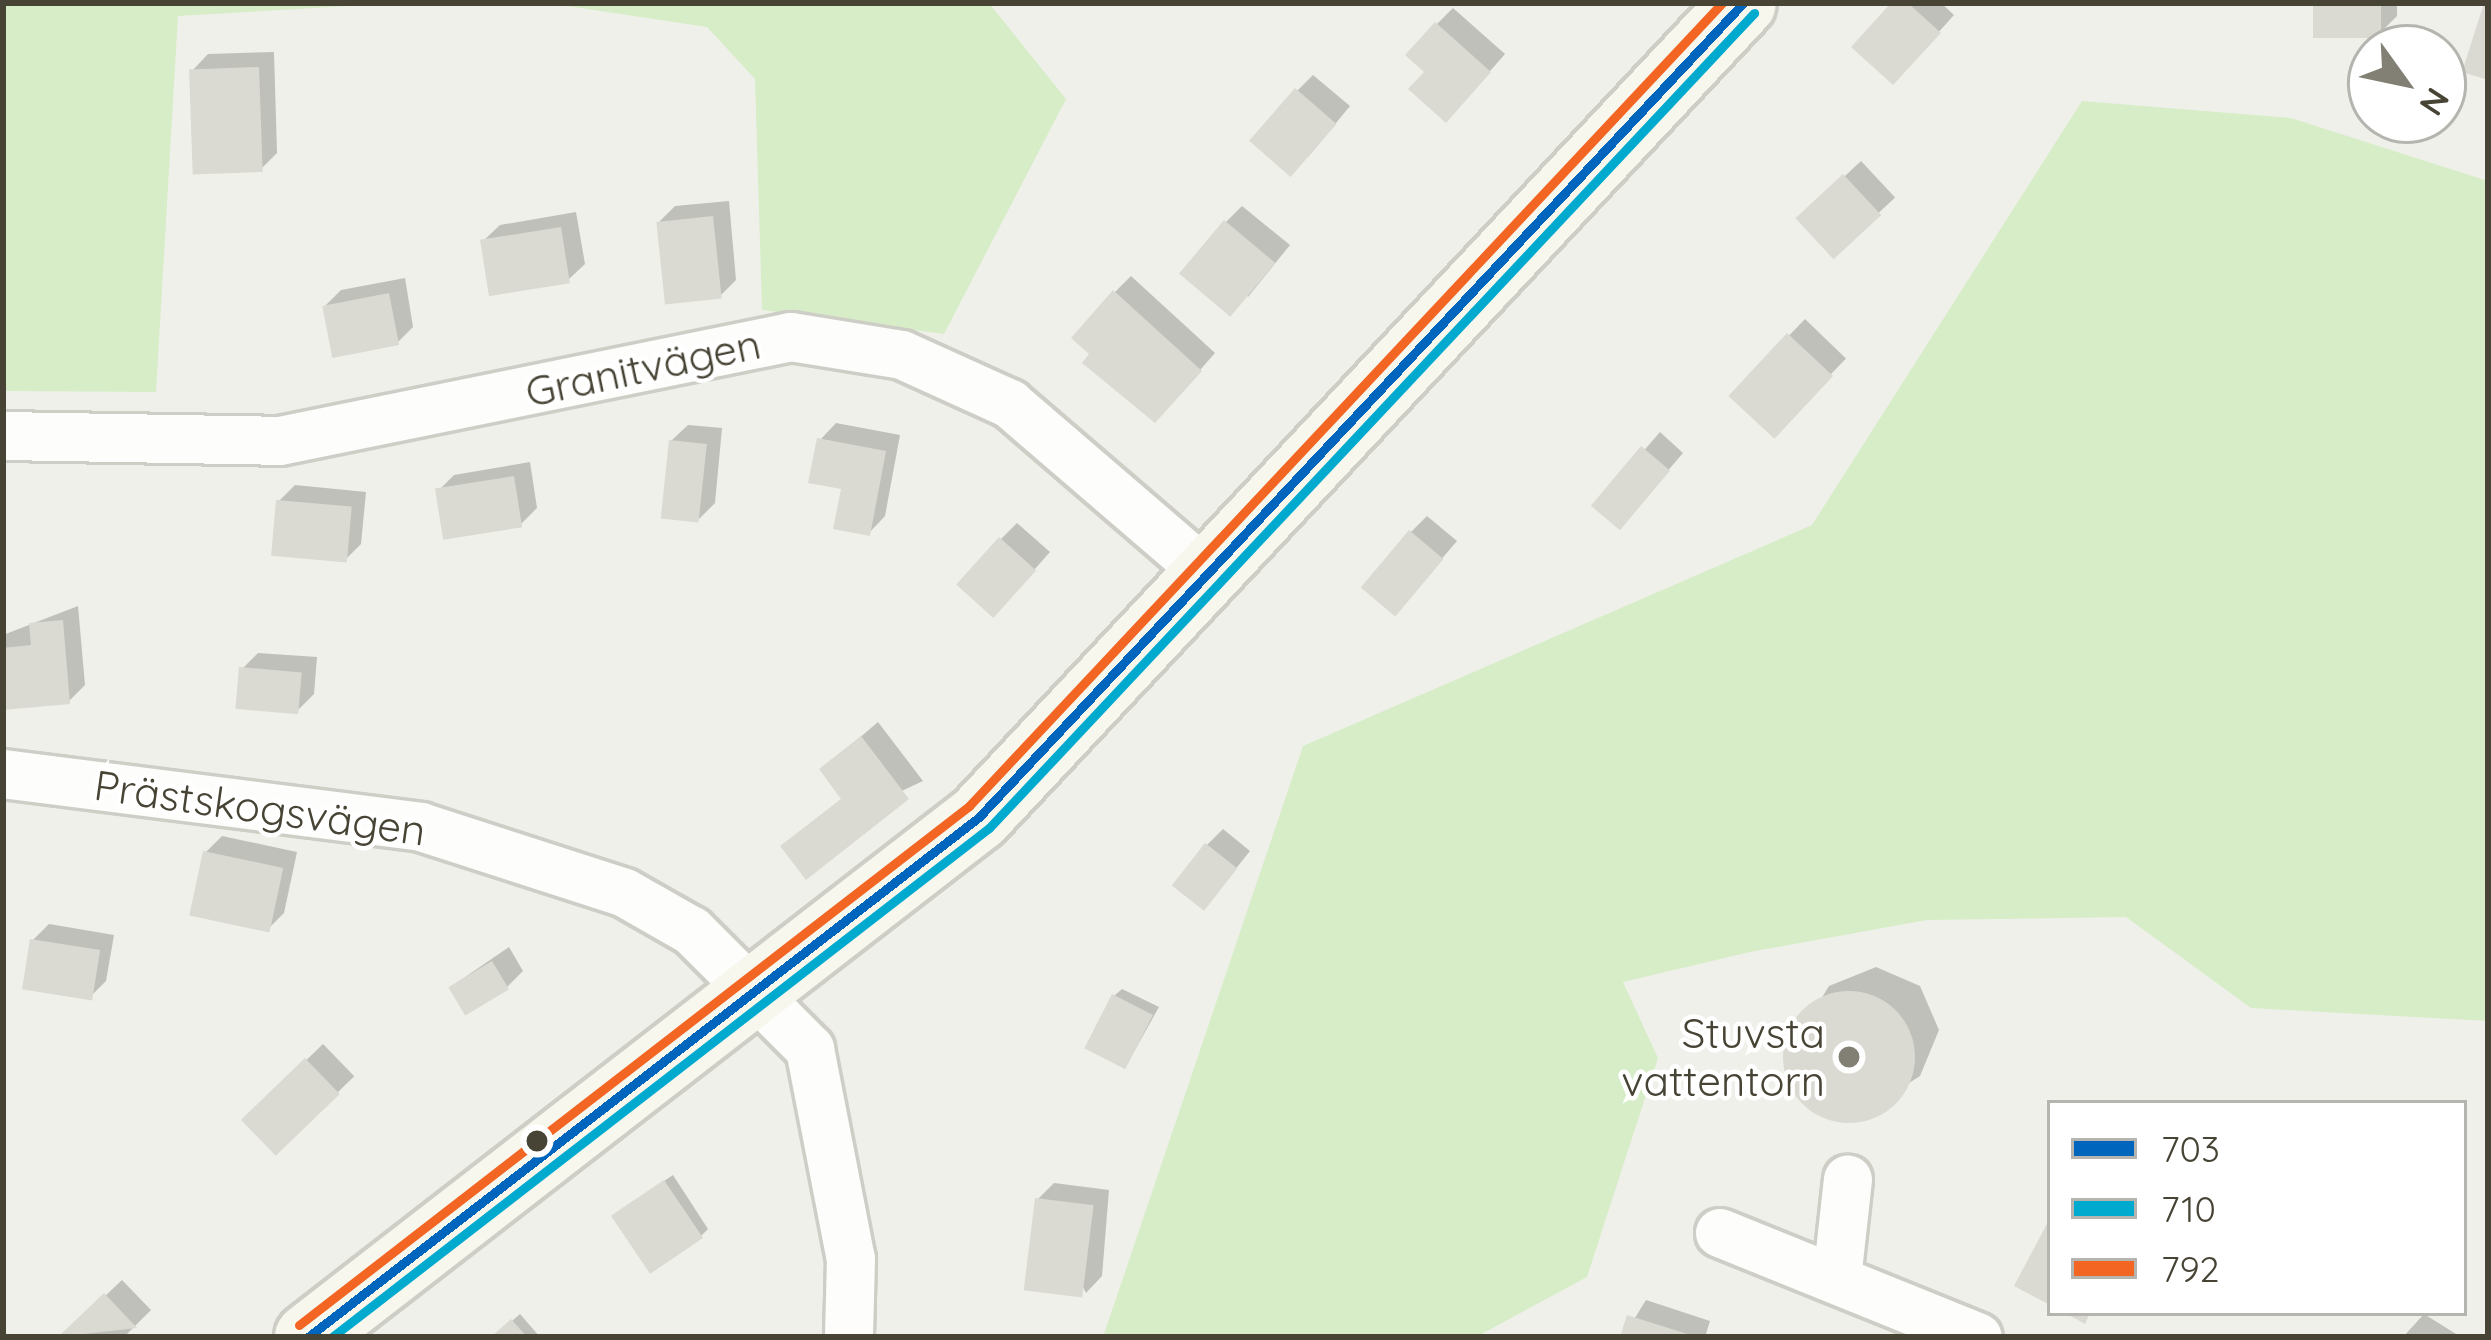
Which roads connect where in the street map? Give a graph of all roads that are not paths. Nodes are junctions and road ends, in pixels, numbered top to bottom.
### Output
1 (1743, 3) edge
2 (3, 436) edge
3 (1210, 576) junction
4 (3, 774) edge
5 (761, 996) junction
6 (1848, 1180) dead end
7 (1720, 1233) dead end
8 (1838, 1280) junction
9 (308, 1337) edge
10 (849, 1337) edge
11 (1978, 1337) edge

1 - 3 street
2 - 3 street, Granitvägen
3 - 5 street
4 - 5 street, Prästskogsvägen
5 - 9 street
5 - 10 street, Prästskogsvägen
6 - 8 street
7 - 8 street
8 - 11 street

